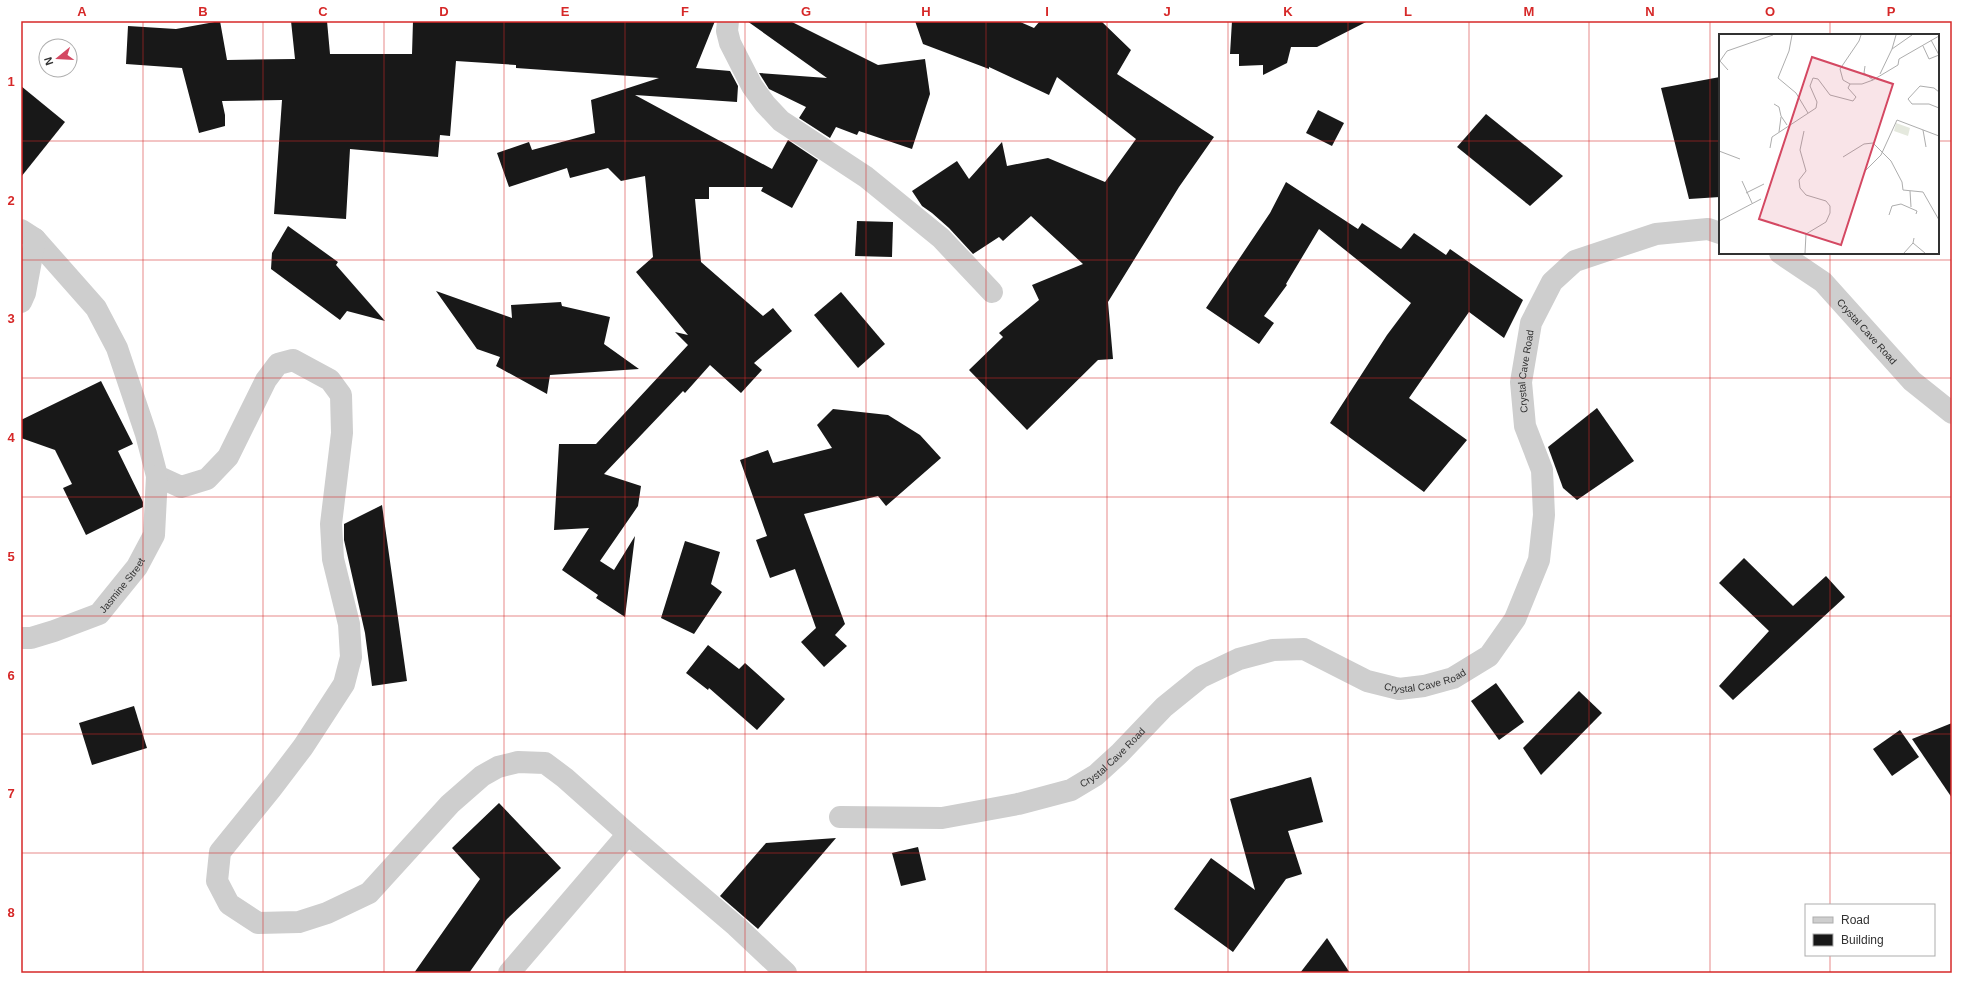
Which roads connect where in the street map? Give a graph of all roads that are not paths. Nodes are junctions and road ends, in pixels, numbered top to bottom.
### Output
1 (728, 21) edge
2 (1719, 233) edge
3 (28, 235) edge
4 (1781, 254) edge
5 (992, 292) dead end
6 (21, 302) edge
7 (1952, 413) edge
8 (157, 476) junction
9 (21, 638) edge
10 (840, 816) dead end
11 (628, 834) junction
12 (509, 973) edge
13 (786, 973) edge

1 - 5 street
2 - 10 street, Crystal Cave Road
3 - 6 street
3 - 8 street, Jasmine Street
4 - 7 street, Crystal Cave Road
8 - 9 street, Jasmine Street
8 - 11 street
11 - 12 street
11 - 13 street

